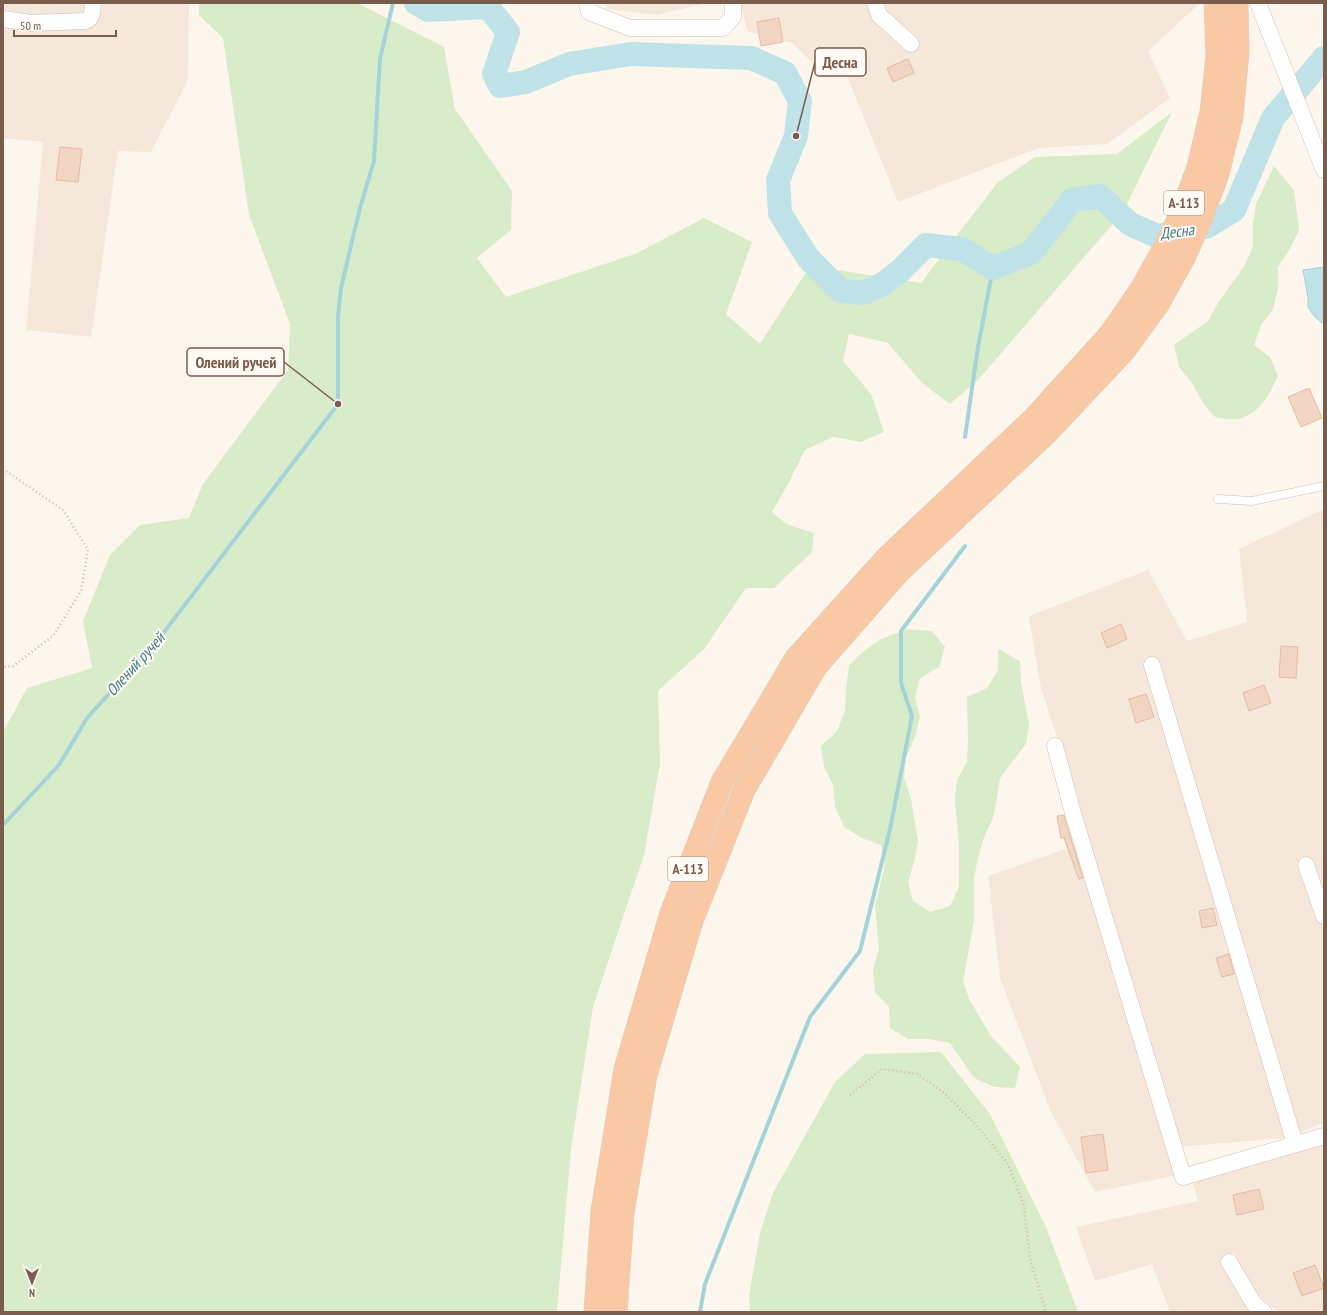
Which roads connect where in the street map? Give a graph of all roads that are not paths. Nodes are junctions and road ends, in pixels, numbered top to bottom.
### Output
1 (93, 3) edge
2 (587, 3) edge
3 (732, 3) edge
4 (875, 3) edge
5 (1215, 3) edge
6 (1238, 3) edge
7 (1258, 3) edge
8 (3, 19) edge
9 (911, 44) dead end
10 (1324, 170) edge
11 (1324, 486) edge
12 (1218, 499) dead end
13 (1152, 665) dead end
14 (1055, 746) dead end
15 (1306, 864) dead end
16 (1324, 916) edge
17 (1324, 1136) edge
18 (1295, 1144) junction
19 (1229, 1262) dead end
20 (596, 1312) edge
21 (616, 1312) edge
22 (1264, 1312) edge

1 - 8 street
2 - 3 street
4 - 9 street
5 - 20 highway, А-113
6 - 21 highway, А-113
7 - 10 street
11 - 12 lane
13 - 18 street
14 - 18 street
15 - 16 street
17 - 18 street
19 - 22 street

